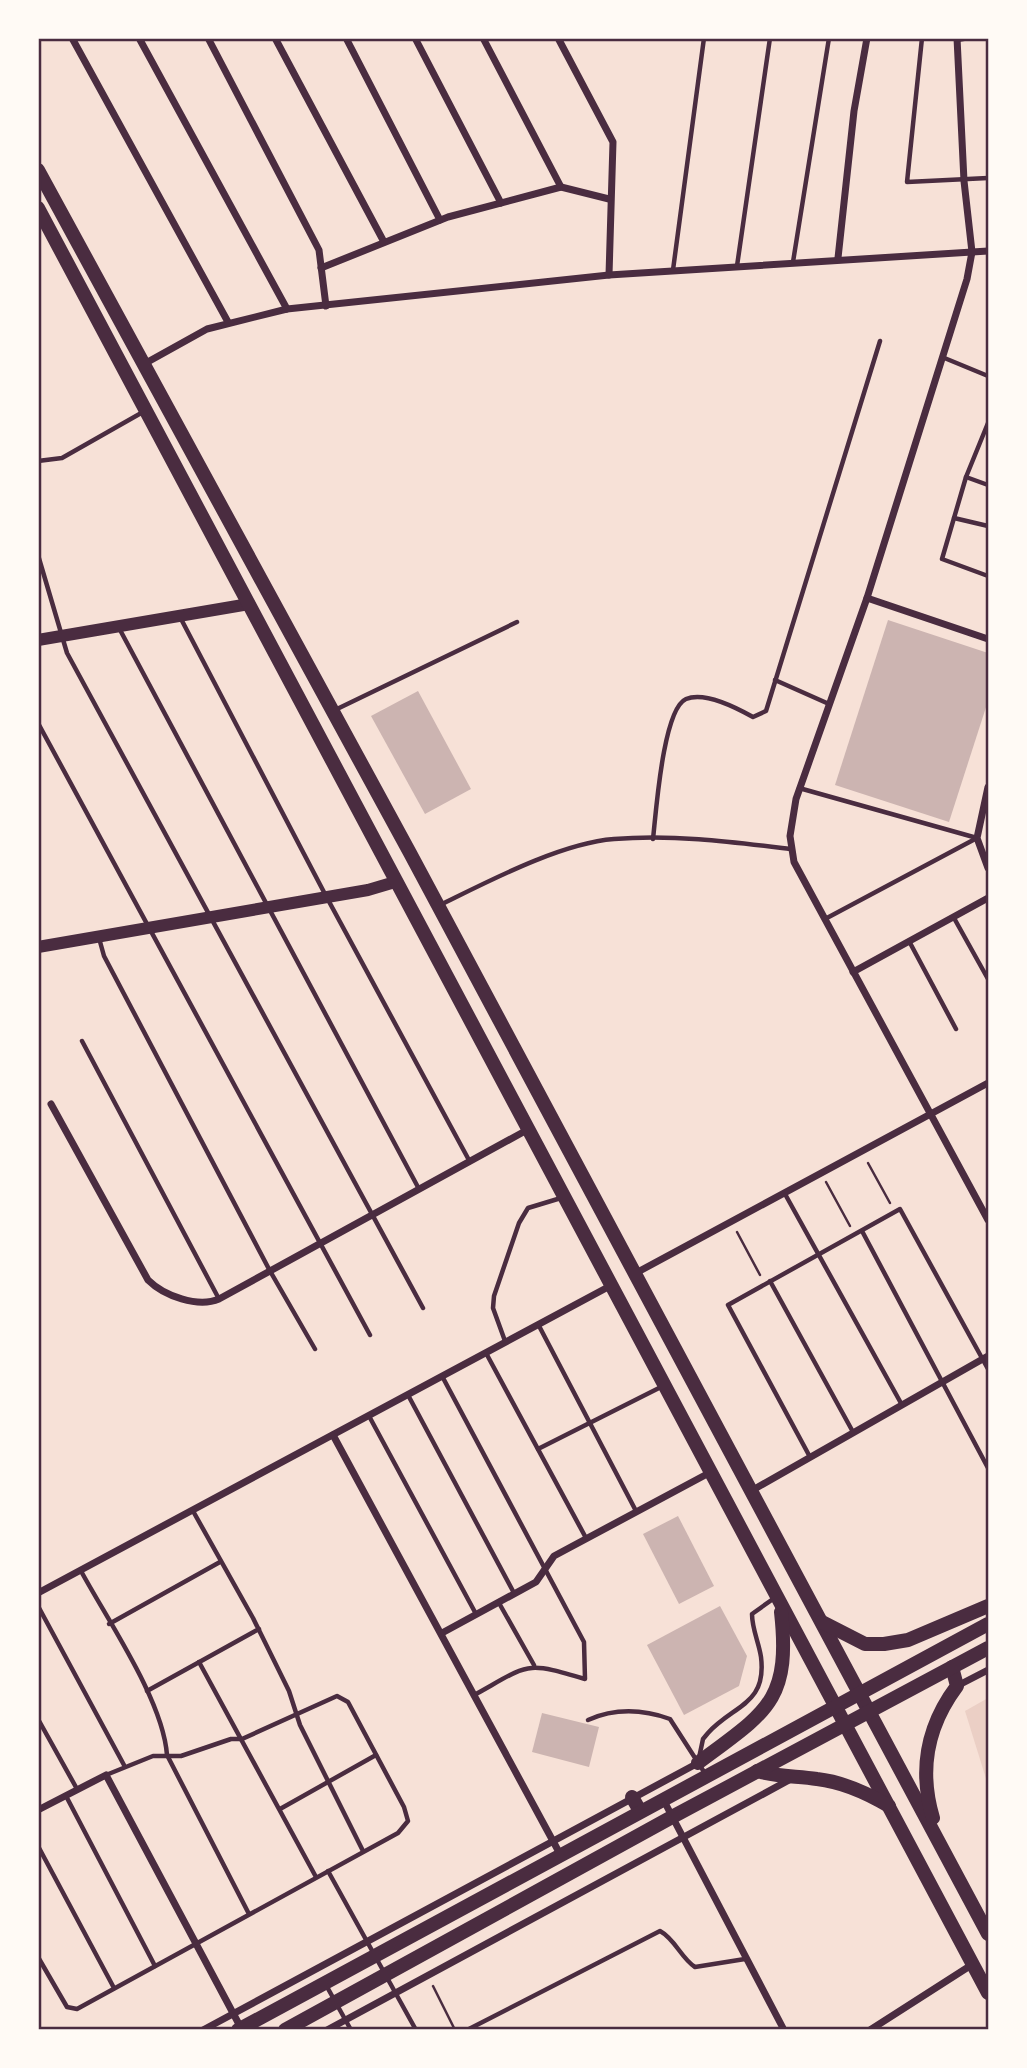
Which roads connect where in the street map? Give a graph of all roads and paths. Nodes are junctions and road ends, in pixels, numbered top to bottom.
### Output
1 (72, 38) edge
2 (139, 38) edge
3 (208, 38) edge
4 (275, 38) edge
5 (346, 38) edge
6 (415, 38) edge
7 (483, 38) edge
8 (558, 38) edge
9 (704, 38) edge
10 (770, 38) edge
11 (829, 38) edge
12 (867, 38) edge
13 (922, 38) edge
14 (969, 38) edge
15 (957, 39) edge
16 (38, 170) edge
17 (989, 178) edge
18 (964, 181) junction
19 (561, 187) junction
20 (609, 199) junction
21 (501, 203) junction
22 (41, 219) edge
23 (440, 220) junction
24 (384, 242) junction
25 (989, 251) edge
26 (972, 252) junction
27 (838, 258) junction
28 (793, 262) junction
29 (737, 266) junction
30 (321, 268) junction
31 (673, 271) junction
32 (609, 275) junction
33 (326, 306) junction
34 (287, 309) junction
35 (228, 322) junction
36 (880, 341) dead end
37 (942, 357) junction
38 (143, 365) junction
39 (127, 373) junction
40 (989, 376) edge
41 (146, 410) junction
42 (989, 423) edge
43 (38, 461) edge
44 (966, 477) junction
45 (989, 485) edge
46 (954, 518) junction
47 (989, 526) edge
48 (38, 555) edge
49 (989, 576) edge
50 (867, 598) junction
51 (249, 604) junction
52 (180, 616) junction
53 (517, 622) dead end
54 (118, 627) junction
55 (60, 636) junction
56 (989, 639) edge
57 (38, 640) edge
58 (775, 680) junction
59 (829, 704) junction
60 (333, 711) junction
61 (38, 723) edge
62 (989, 787) edge
63 (799, 788) junction
64 (977, 838) junction
65 (653, 839) junction
66 (790, 849) junction
67 (989, 867) edge
68 (420, 873) junction
69 (395, 882) junction
70 (326, 896) junction
71 (989, 898) edge
72 (439, 906) junction
73 (267, 908) junction
74 (954, 918) junction
75 (209, 919) junction
76 (824, 919) junction
77 (149, 927) junction
78 (99, 936) junction
79 (909, 941) junction
80 (38, 947) edge
81 (853, 972) junction
82 (989, 979) edge
83 (956, 1029) dead end
84 (82, 1041) dead end
85 (989, 1083) edge
86 (51, 1104) dead end
87 (930, 1113) junction
88 (527, 1130) junction
89 (861, 1150) junction
90 (470, 1161) junction
91 (820, 1172) junction
92 (419, 1189) junction
93 (785, 1194) junction
94 (563, 1198) junction
95 (895, 1212) junction
96 (370, 1216) junction
97 (989, 1220) edge
98 (732, 1223) junction
99 (862, 1231) junction
100 (855, 1235) junction
101 (320, 1244) junction
102 (818, 1254) junction
103 (270, 1270) junction
104 (633, 1275) junction
105 (768, 1283) junction
106 (610, 1286) junction
107 (219, 1298) junction
108 (423, 1308) dead end
109 (538, 1324) junction
110 (370, 1335) dead end
111 (505, 1342) junction
112 (315, 1349) dead end
113 (486, 1353) junction
114 (986, 1358) edge
115 (989, 1369) edge
116 (442, 1376) junction
117 (942, 1383) junction
118 (663, 1386) junction
119 (408, 1395) junction
120 (902, 1405) junction
121 (369, 1416) junction
122 (590, 1423) junction
123 (853, 1433) junction
124 (333, 1435) junction
125 (538, 1449) junction
126 (810, 1458) junction
127 (989, 1468) edge
128 (709, 1473) junction
129 (751, 1492) junction
130 (193, 1511) junction
131 (637, 1512) junction
132 (587, 1539) junction
133 (220, 1562) junction
134 (546, 1567) junction
135 (81, 1571) junction
136 (38, 1593) edge
137 (514, 1594) junction
138 (779, 1600) junction
139 (499, 1603) junction
140 (988, 1605) edge
141 (38, 1606) edge
142 (476, 1614) junction
143 (822, 1622) junction
144 (109, 1624) junction
145 (989, 1624) edge
146 (259, 1629) junction
147 (442, 1633) junction
148 (989, 1648) edge
149 (199, 1662) junction
150 (534, 1665) junction
151 (952, 1667) junction
152 (989, 1670) edge
153 (957, 1686) junction
154 (147, 1691) junction
155 (861, 1692) junction
156 (476, 1695) junction
157 (836, 1705) junction
158 (870, 1710) junction
159 (296, 1714) junction
160 (38, 1719) edge
161 (588, 1720) dead end
162 (846, 1723) junction
163 (242, 1739) junction
164 (167, 1755) junction
165 (376, 1755) junction
166 (124, 1765) junction
167 (702, 1769) junction
168 (757, 1771) junction
169 (106, 1775) junction
170 (792, 1778) junction
171 (328, 1782) junction
172 (77, 1790) junction
173 (66, 1796) junction
174 (632, 1797) junction
175 (663, 1799) junction
176 (891, 1808) junction
177 (279, 1809) junction
178 (38, 1810) edge
179 (639, 1811) junction
180 (672, 1817) junction
181 (682, 1837) junction
182 (553, 1840) junction
183 (940, 1842) junction
184 (38, 1846) edge
185 (363, 1851) junction
186 (560, 1854) junction
187 (328, 1871) junction
188 (316, 1877) junction
189 (249, 1914) junction
190 (989, 1934) edge
191 (366, 1941) junction
192 (196, 1944) junction
193 (373, 1955) junction
194 (38, 1957) edge
195 (745, 1959) junction
196 (40, 1964) edge
197 (973, 1964) junction
198 (155, 1966) junction
199 (384, 1973) junction
200 (427, 1974) junction
201 (324, 1982) junction
202 (114, 1988) junction
203 (395, 1993) junction
204 (989, 1993) edge
205 (336, 2002) junction
206 (233, 2013) junction
207 (346, 2019) junction
208 (203, 2029) edge
209 (239, 2029) edge
210 (285, 2029) edge
211 (327, 2029) edge
212 (351, 2029) edge
213 (416, 2029) edge
214 (455, 2029) edge
215 (467, 2029) edge
216 (784, 2029) edge
217 (870, 2029) edge

1 - 35 street
2 - 34 street
3 - 30 street
4 - 24 street
5 - 23 street
6 - 21 street
7 - 19 street
8 - 20 street
9 - 31 lane
10 - 29 lane
11 - 28 lane
12 - 27 street
13 - 18 lane
14 - 15 lane
15 - 18 street
16 - 38 main road
17 - 18 lane
18 - 26 street
19 - 20 street
19 - 21 street
20 - 32 street
21 - 23 street
22 - 39 main road
23 - 24 street
24 - 30 street
25 - 26 street
26 - 27 street
26 - 37 street
27 - 28 street
28 - 29 street
29 - 31 street
30 - 33 street
31 - 32 street
32 - 33 street
33 - 34 street
34 - 35 street
35 - 38 street
36 - 58 lane
37 - 40 lane
37 - 50 street
38 - 39 main road
38 - 60 main road
39 - 41 main road
41 - 43 lane
41 - 51 main road
42 - 44 lane
44 - 45 lane
44 - 46 lane
46 - 47 lane
46 - 49 lane
48 - 55 lane
50 - 56 street
50 - 59 street
51 - 52 street
51 - 69 main road
52 - 54 street
52 - 70 lane
53 - 60 lane
54 - 55 street
54 - 73 lane
55 - 57 street
55 - 75 lane
58 - 59 lane
58 - 65 lane
59 - 63 street
60 - 68 main road
61 - 77 lane
62 - 64 street
63 - 64 lane
63 - 66 street
64 - 67 street
64 - 76 lane
65 - 66 lane
65 - 72 lane
66 - 76 street
68 - 69 main road
68 - 72 main road
69 - 70 street
69 - 88 main road
70 - 73 street
70 - 90 lane
71 - 74 street
72 - 104 main road
73 - 75 street
73 - 92 lane
74 - 79 street
74 - 82 lane
75 - 77 street
75 - 96 lane
76 - 81 street
77 - 78 street
77 - 101 lane
78 - 80 street
78 - 103 lane
79 - 81 street
79 - 83 lane
81 - 87 street
84 - 107 lane
85 - 87 street
86 - 107 street
87 - 89 street
87 - 97 street
88 - 90 street
88 - 94 main road
89 - 91 street
89 - 95 path
90 - 92 street
91 - 93 street
91 - 100 path
92 - 96 street
93 - 98 street
93 - 102 lane
94 - 106 main road
94 - 111 lane
95 - 99 lane
95 - 114 lane
96 - 101 street
96 - 108 lane
98 - 104 street
98 - 105 path
99 - 100 lane
99 - 117 lane
100 - 102 lane
101 - 103 street
101 - 110 lane
102 - 105 lane
102 - 120 lane
103 - 107 street
103 - 112 lane
104 - 106 main road
104 - 129 main road
105 - 123 lane
105 - 126 lane
106 - 109 street
106 - 118 main road
109 - 111 street
109 - 122 lane
111 - 113 street
113 - 116 street
113 - 125 lane
114 - 115 lane
114 - 117 street
116 - 119 street
116 - 134 lane
117 - 120 street
117 - 127 lane
118 - 122 lane
118 - 128 main road
119 - 121 street
119 - 137 lane
120 - 123 street
121 - 124 street
121 - 142 lane
122 - 125 lane
122 - 131 lane
123 - 126 street
124 - 130 street
124 - 147 street
125 - 132 lane
126 - 129 street
128 - 131 street
128 - 138 main road
129 - 143 main road
130 - 133 lane
130 - 135 street
131 - 132 street
132 - 134 street
133 - 144 lane
133 - 146 lane
134 - 137 street
134 - 150 lane
135 - 136 street
135 - 144 lane
137 - 139 street
138 - 157 main road
138 - 167 main road
138 - 167 lane
139 - 142 street
139 - 150 lane
140 - 143 main road
141 - 166 lane
142 - 147 street
143 - 155 main road
144 - 154 lane
145 - 155 main road
146 - 149 lane
146 - 159 lane
147 - 156 street
148 - 151 main road
149 - 154 lane
149 - 163 lane
150 - 156 lane
151 - 153 main road
151 - 158 main road
152 - 153 street
153 - 183 main road
154 - 164 lane
155 - 157 main road
155 - 158 main road
156 - 182 street
157 - 162 main road
157 - 167 main road
158 - 162 main road
158 - 183 main road
159 - 163 lane
159 - 165 lane
159 - 171 lane
160 - 172 lane
161 - 167 lane
162 - 168 main road
162 - 176 main road
163 - 164 lane
163 - 177 lane
164 - 166 lane
164 - 189 lane
165 - 171 lane
165 - 185 lane
166 - 169 lane
167 - 174 street
167 - 175 main road
168 - 170 main road
168 - 180 main road
169 - 172 street
169 - 192 street
170 - 176 main road
170 - 181 street
171 - 177 lane
171 - 185 lane
172 - 173 street
173 - 178 street
173 - 198 lane
174 - 179 main road
174 - 182 street
175 - 179 main road
175 - 180 street
176 - 197 main road
177 - 188 lane
179 - 186 main road
180 - 181 street
180 - 199 main road
181 - 195 street
181 - 200 street
182 - 186 street
182 - 191 street
183 - 190 main road
184 - 202 lane
185 - 187 lane
186 - 193 main road
187 - 188 lane
187 - 191 lane
188 - 189 lane
189 - 192 lane
191 - 193 lane
191 - 206 street
192 - 198 lane
192 - 206 street
193 - 199 lane
193 - 201 main road
194 - 196 lane
195 - 215 lane
195 - 216 street
196 - 202 lane
197 - 204 main road
197 - 217 street
198 - 202 lane
199 - 203 lane
199 - 205 main road
200 - 203 street
200 - 214 path
201 - 205 lane
201 - 209 main road
203 - 207 street
203 - 213 lane
205 - 207 lane
205 - 210 main road
206 - 208 street
206 - 209 street
207 - 211 street
207 - 212 lane

